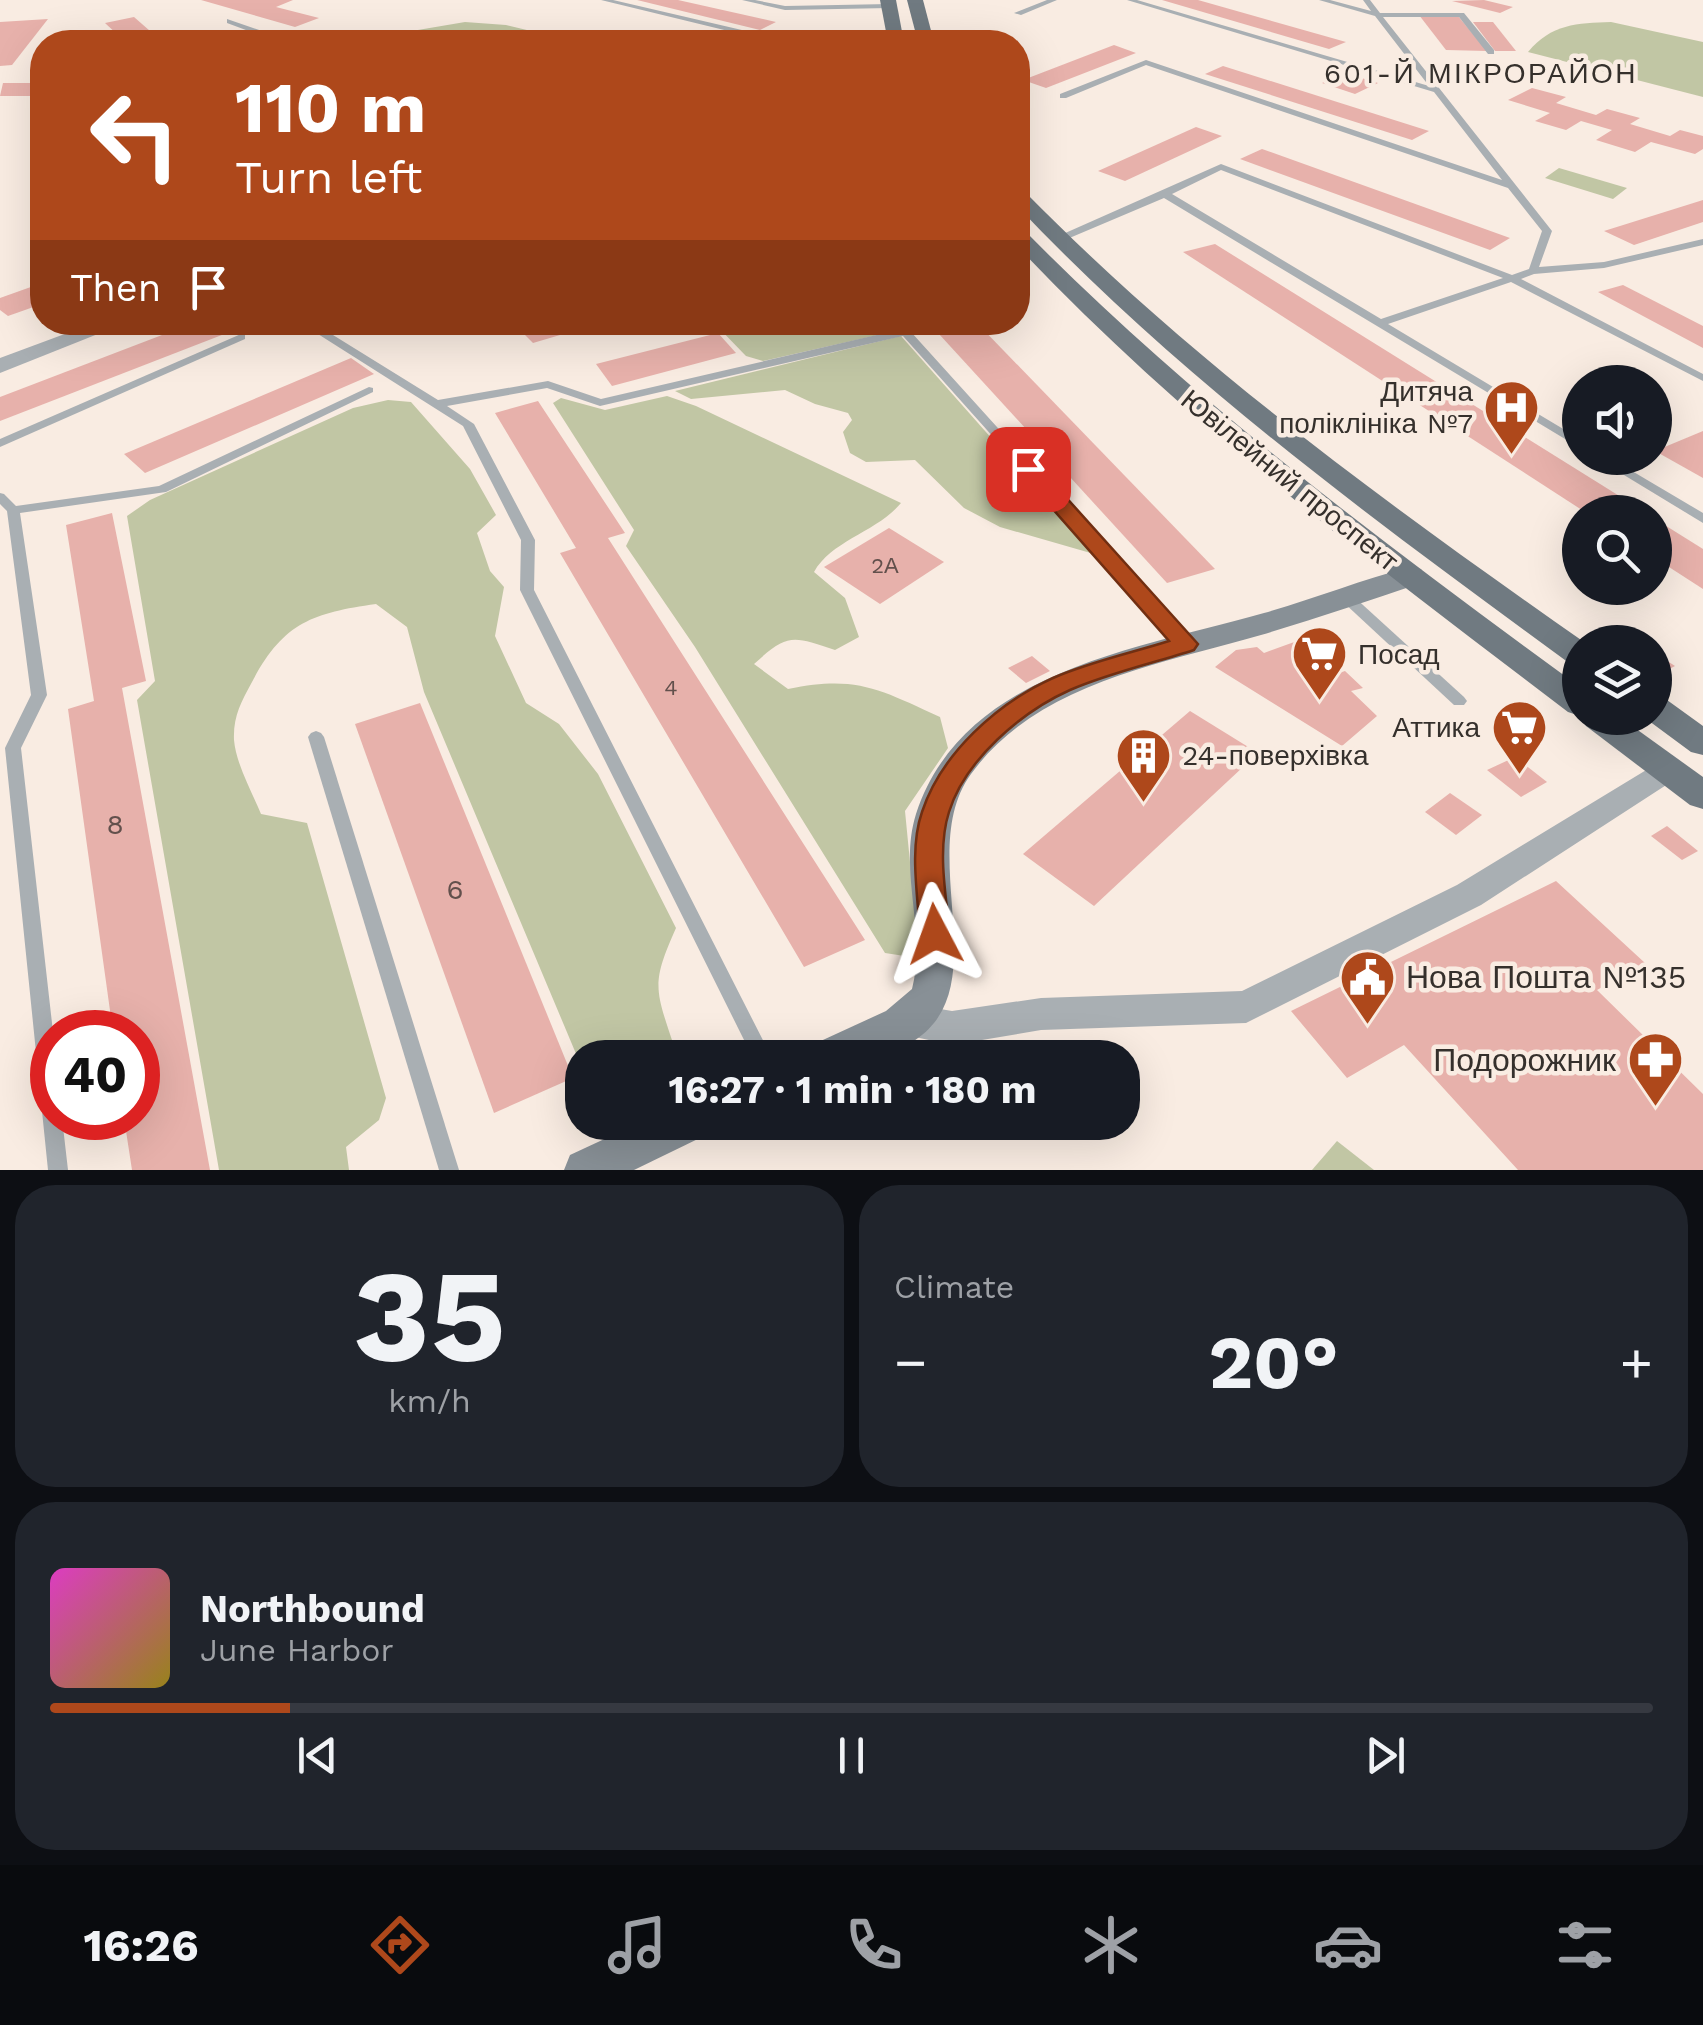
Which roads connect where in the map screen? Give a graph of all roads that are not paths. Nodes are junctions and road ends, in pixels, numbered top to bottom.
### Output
1 (604, 0) edge
2 (745, 0) edge
3 (915, 0) edge
4 (1054, 0) edge
5 (1130, 0) edge
6 (1322, 0) edge
7 (1366, 0) edge
8 (889, 3) edge
9 (1018, 12) dead end
10 (1378, 15) junction
11 (230, 22) dead end
12 (252, 30) edge
13 (731, 30) edge
14 (894, 30) edge
15 (923, 30) edge
16 (1492, 52) dead end
17 (1436, 90) junction
18 (1064, 96) dead end
19 (1509, 185) junction
20 (1165, 194) junction
21 (1030, 210) edge
22 (1057, 240) junction
23 (1703, 242) edge
24 (1030, 248) edge
25 (1533, 271) junction
26 (1512, 278) junction
27 (1380, 323) junction
28 (83, 335) edge
29 (325, 335) edge
30 (873, 335) edge
31 (907, 335) edge
32 (241, 337) dead end
33 (0, 366) edge
34 (1703, 378) edge
35 (369, 390) dead end
36 (436, 404) junction
37 (1562, 433) edge
38 (0, 442) edge
39 (1630, 475) edge
40 (7, 504) edge
41 (1703, 519) edge
42 (1410, 576) junction
43 (1347, 598) junction
44 (1562, 641) edge
45 (1186, 644) junction
46 (1562, 690) edge
47 (1459, 702) dead end
48 (1672, 720) edge
49 (1620, 735) edge
50 (316, 737) dead end
51 (1703, 743) edge
52 (1666, 770) junction
53 (1703, 796) edge
54 (905, 1020) junction
55 (754, 1040) edge
56 (864, 1040) edge
57 (650, 1140) edge
58 (58, 1170) edge
59 (450, 1170) edge
60 (586, 1170) edge

1 - 13 lane
2 - 8 lane
3 - 15 main road
4 - 9 lane
5 - 17 lane
6 - 10 lane
7 - 10 lane
8 - 14 main road
10 - 16 lane
10 - 17 lane
11 - 12 lane
17 - 19 lane
18 - 19 lane
19 - 25 lane
20 - 22 lane
20 - 26 lane
20 - 27 lane
21 - 22 main road, Ювілейний проспект
22 - 44 main road, Ювілейний проспект
23 - 25 lane
24 - 42 main road, Ювілейний проспект
25 - 26 lane
26 - 27 lane
26 - 34 lane
27 - 37 lane
28 - 33 street
29 - 36 lane
30 - 36 lane
31 - 45 lane
32 - 38 lane
35 - 40 lane
36 - 55 lane
39 - 41 lane
40 - 58 lane
42 - 43 street
42 - 46 main road, Ювілейний проспект
43 - 45 street
43 - 47 lane
45 - 54 street
48 - 51 main road
49 - 52 main road
50 - 59 lane
52 - 53 main road
52 - 54 street
54 - 56 street
57 - 60 street

